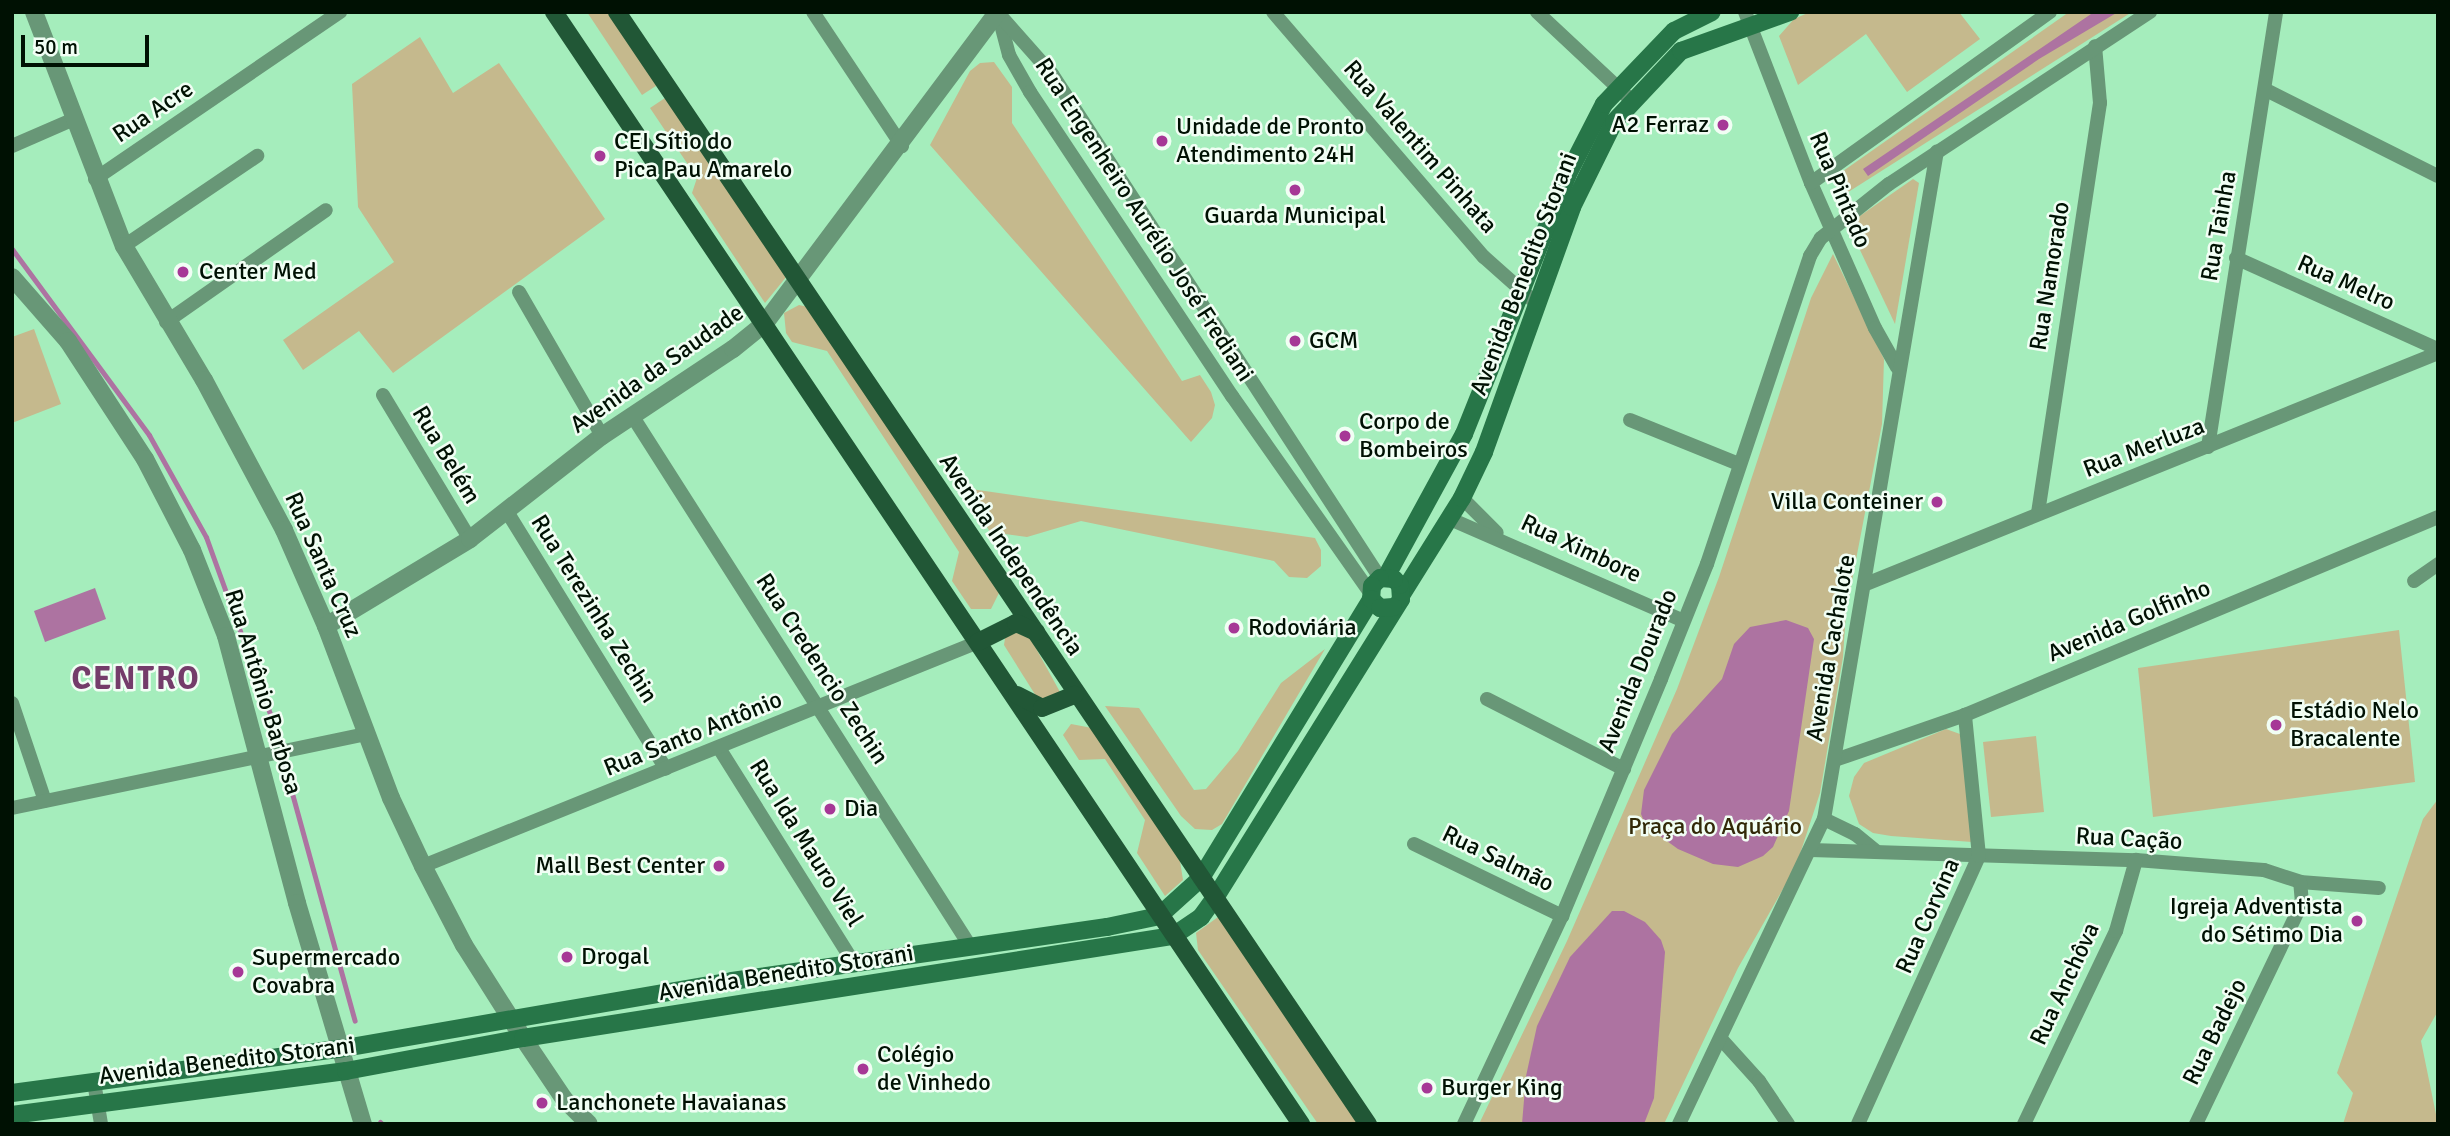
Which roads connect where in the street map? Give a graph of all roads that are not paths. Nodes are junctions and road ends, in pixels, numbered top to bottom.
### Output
1 (34, 12) edge
2 (340, 12) edge
3 (554, 12) edge
4 (617, 12) edge
5 (813, 12) edge
6 (1273, 12) edge
7 (1537, 12) edge
8 (1712, 12) edge
9 (1790, 12) edge
10 (2050, 12) edge
11 (2150, 12) edge
12 (2276, 12) edge
13 (998, 13) edge
14 (1747, 20) edge
15 (2095, 46) junction
16 (1617, 86) junction
17 (2266, 90) junction
18 (1631, 100) junction
19 (74, 120) junction
20 (1091, 132) junction
21 (12, 146) edge
22 (902, 146) junction
23 (1070, 147) junction
24 (1937, 151) junction
25 (257, 156) dead end
26 (2438, 176) edge
27 (95, 178) junction
28 (1811, 183) junction
29 (326, 210) dead end
30 (1830, 226) junction
31 (124, 246) junction
32 (2236, 258) junction
33 (12, 277) edge
34 (798, 281) junction
35 (519, 292) dead end
36 (1520, 292) junction
37 (1538, 305) junction
38 (166, 322) junction
39 (765, 323) junction
40 (2438, 351) edge
41 (1897, 367) junction
42 (383, 395) dead end
43 (633, 417) junction
44 (1630, 420) dead end
45 (602, 436) junction
46 (2208, 447) junction
47 (1739, 464) junction
48 (1462, 498) junction
49 (506, 510) junction
50 (2038, 513) junction
51 (2438, 517) edge
52 (1448, 518) junction
53 (1501, 537) junction
54 (470, 539) junction
55 (2438, 564) edge
56 (2414, 581) dead end
57 (1866, 584) junction
58 (1377, 587) junction
59 (1397, 601) junction
60 (1681, 620) junction
61 (326, 626) junction
62 (1036, 632) junction
63 (978, 642) junction
64 (1014, 694) junction
65 (1075, 695) junction
66 (1487, 699) dead end
67 (12, 703) edge
68 (821, 707) junction
69 (1965, 715) junction
70 (365, 734) junction
71 (719, 748) junction
72 (260, 756) junction
73 (1835, 760) junction
74 (666, 769) junction
75 (1624, 769) junction
76 (45, 801) junction
77 (12, 808) edge
78 (1824, 819) junction
79 (1415, 844) dead end
80 (1811, 850) junction
81 (1874, 850) junction
82 (1979, 856) junction
83 (2136, 860) junction
84 (423, 866) junction
85 (1201, 878) junction
86 (2300, 882) junction
87 (2379, 888) dead end
88 (1215, 898) junction
89 (1159, 916) junction
90 (1562, 916) junction
91 (1173, 936) junction
92 (970, 946) junction
93 (854, 963) junction
94 (984, 967) junction
95 (868, 985) junction
96 (512, 1018) junction
97 (523, 1038) junction
98 (1721, 1039) junction
99 (339, 1049) junction
100 (346, 1071) junction
101 (94, 1082) junction
102 (12, 1093) edge
103 (97, 1102) junction
104 (12, 1115) edge
105 (101, 1124) edge
106 (363, 1124) edge
107 (589, 1124) edge
108 (1301, 1124) edge
109 (1368, 1124) edge
110 (1464, 1124) edge
111 (1679, 1124) edge
112 (1788, 1124) edge
113 (1858, 1124) edge
114 (2024, 1124) edge
115 (2196, 1124) edge

1 - 19 street, Rua Santa Cruz
2 - 27 street, Rua Acre
3 - 39 main road
4 - 34 main road, Avenida Independência
5 - 22 street
6 - 36 street, Rua Valentim Pinhata
7 - 16 street
8 - 16 main road, Avenida Benedito Storani
9 - 14 main road, Avenida Benedito Storani
10 - 28 street
11 - 15 street
12 - 17 street, Rua Tainha
13 - 20 street, Rua Engenheiro Aurélio José Frediani
13 - 22 street, Avenida da Saudade
13 - 23 street, Rua Engenheiro Aurélio José Frediani
14 - 18 main road, Avenida Benedito Storani
14 - 28 street, Rua Pintado
15 - 24 street
15 - 50 street, Rua Namorado
16 - 18 street
16 - 36 main road, Avenida Benedito Storani
17 - 26 street
17 - 32 street, Rua Tainha
18 - 37 main road, Avenida Benedito Storani
19 - 21 street
19 - 27 street, Rua Santa Cruz
20 - 23 street
20 - 58 street, Rua Engenheiro Aurélio José Frediani
22 - 34 street, Avenida da Saudade
23 - 58 street, Rua Engenheiro Aurélio José Frediani
24 - 30 street
24 - 41 street, Avenida Cachalote
25 - 31 street
27 - 31 street, Rua Santa Cruz
28 - 30 street, Rua Pintado
29 - 38 street
30 - 41 street, Rua Pintado
30 - 47 street, Avenida Dourado
31 - 38 street, Rua Santa Cruz
32 - 40 street, Rua Melro
32 - 46 street, Rua Tainha
33 - 72 street, Rua Antônio Barbosa
34 - 39 street, Avenida da Saudade
34 - 62 main road, Avenida Independência
35 - 45 street
36 - 37 street, Rua Valentim Pinhata
36 - 58 main road, Avenida Benedito Storani
37 - 48 main road, Avenida Benedito Storani
38 - 61 street, Rua Santa Cruz
39 - 43 street, Avenida da Saudade
39 - 63 main road
40 - 46 street, Rua Merluza
41 - 57 street, Avenida Cachalote
42 - 54 street, Rua Belém
43 - 45 street, Avenida da Saudade
43 - 68 street, Rua Credencio Zechin
44 - 47 street
45 - 49 street, Avenida da Saudade
46 - 50 street, Rua Merluza
47 - 60 street, Avenida Dourado
48 - 52 main road, Avenida Benedito Storani
48 - 53 street, Rua Ximbore
49 - 54 street, Avenida da Saudade
49 - 74 street, Rua Terezinha Zechin
50 - 57 street, Rua Merluza
51 - 69 street, Avenida Golfinho
52 - 53 street, Rua Ximbore
52 - 59 main road, Avenida Benedito Storani
53 - 60 street, Rua Ximbore
54 - 61 street, Avenida da Saudade
55 - 56 street
57 - 73 street, Avenida Cachalote
58 - 59 main road
58 - 59 main road
58 - 85 main road, Avenida Benedito Storani
59 - 88 main road, Avenida Benedito Storani
60 - 75 street, Avenida Dourado
61 - 70 street, Rua Santa Cruz
62 - 63 main road
62 - 65 main road, Avenida Independência
63 - 64 main road
63 - 68 street, Rua Santo Antônio
64 - 65 main road
64 - 89 main road
65 - 85 main road, Avenida Independência
66 - 75 street
67 - 76 street
68 - 71 street, Rua Santo Antônio
68 - 92 street, Rua Credencio Zechin
69 - 73 street, Avenida Golfinho
69 - 82 street, Rua Corvina
70 - 72 street
70 - 84 street, Rua Santa Cruz
71 - 74 street, Rua Santo Antônio
71 - 93 street, Rua Ida Mauro Viel
72 - 76 street
72 - 99 street, Rua Antônio Barbosa
73 - 78 street, Avenida Cachalote
74 - 84 street, Rua Santo Antônio
75 - 90 street, Avenida Dourado
76 - 77 street
78 - 80 street, Avenida Cachalote
78 - 81 street
79 - 90 street, Rua Salmão
80 - 81 street, Rua Cação
80 - 98 street, Avenida Cachalote
81 - 82 street, Rua Cação
82 - 83 street, Rua Cação
82 - 113 street, Rua Corvina
83 - 86 street, Rua Cação
83 - 114 street, Rua Anchôva
84 - 96 street, Rua Santa Cruz
85 - 88 main road, Avenida Independência
85 - 89 main road, Avenida Benedito Storani
86 - 87 street, Rua Cação
86 - 115 street, Rua Badejo
88 - 91 main road, Avenida Benedito Storani
88 - 109 main road, Avenida Independência
89 - 91 main road
89 - 92 main road, Avenida Benedito Storani
90 - 110 street, Avenida Dourado
91 - 94 main road, Avenida Benedito Storani
91 - 108 main road
92 - 93 main road, Avenida Benedito Storani
92 - 94 main road
93 - 95 main road
93 - 96 main road, Avenida Benedito Storani
94 - 95 main road, Avenida Benedito Storani
95 - 97 main road, Avenida Benedito Storani
96 - 97 street, Rua Santa Cruz
96 - 99 main road, Avenida Benedito Storani
97 - 100 main road, Avenida Benedito Storani
97 - 107 street, Rua Santa Cruz
98 - 111 street, Avenida Cachalote
98 - 112 street
99 - 100 street, Rua Antônio Barbosa
99 - 101 main road, Avenida Benedito Storani
100 - 103 main road, Avenida Benedito Storani
100 - 106 street, Rua Antônio Barbosa
101 - 102 main road, Avenida Benedito Storani
101 - 103 street
103 - 104 main road, Avenida Benedito Storani
103 - 105 street

